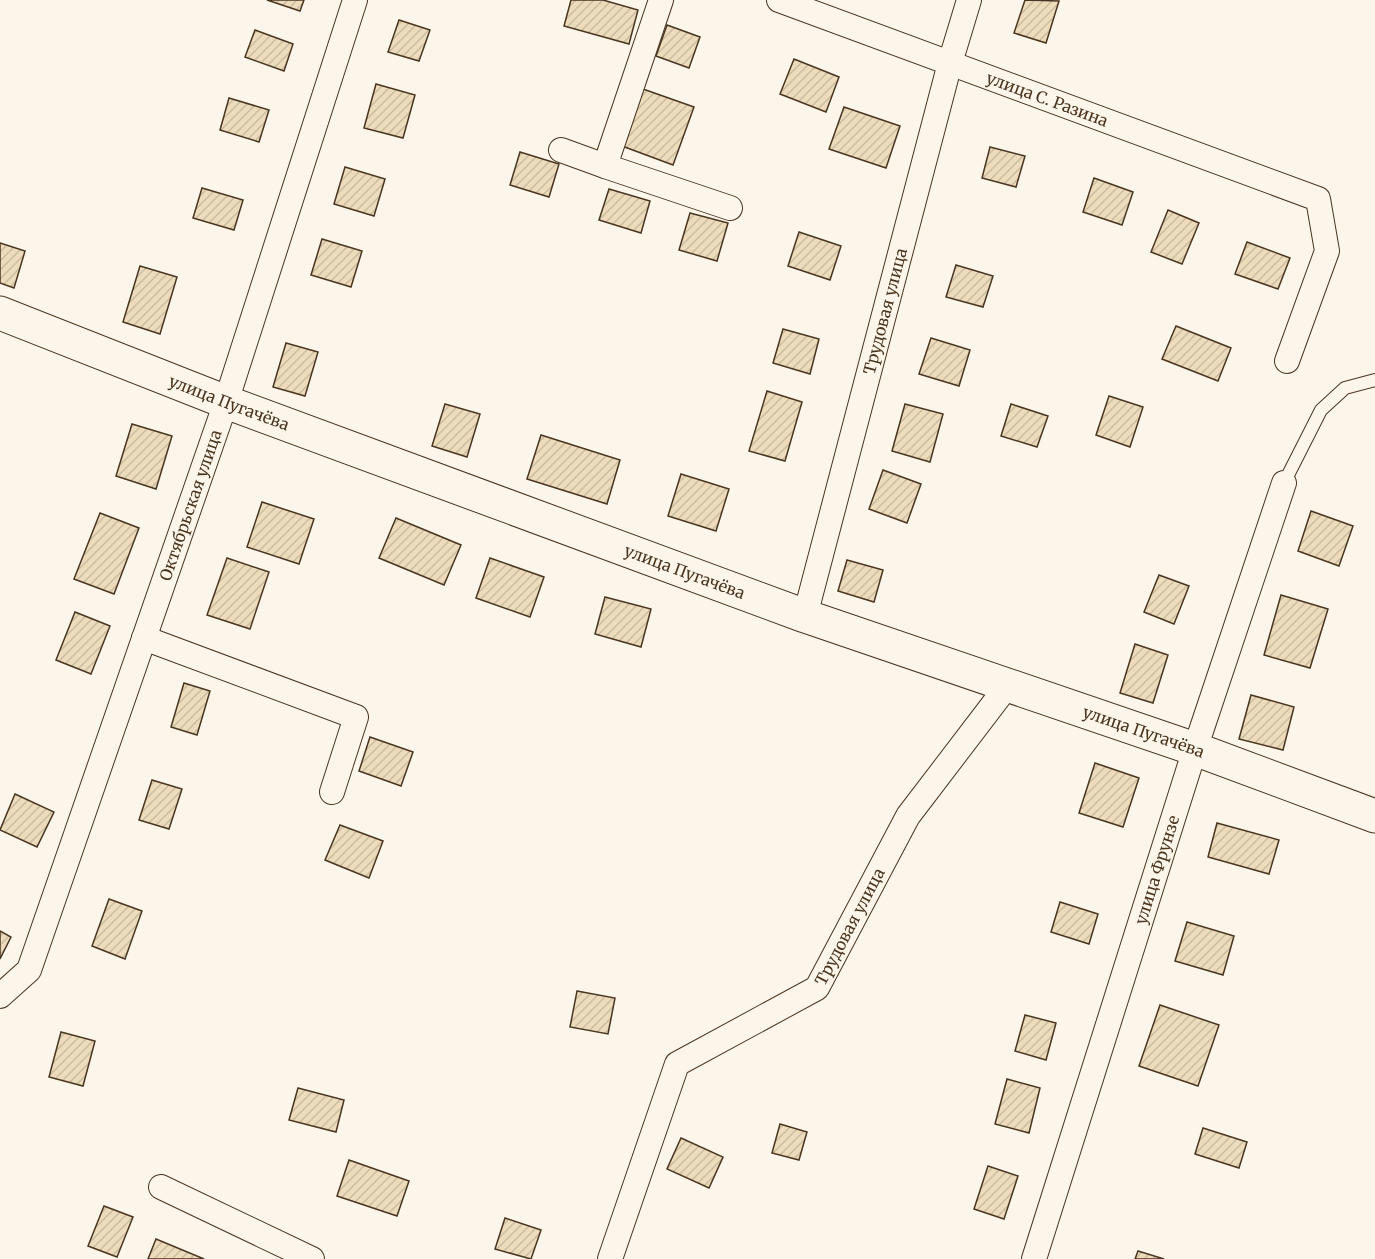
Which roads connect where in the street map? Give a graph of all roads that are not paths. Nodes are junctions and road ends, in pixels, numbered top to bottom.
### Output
1 (355, 0) edge
2 (661, 0) edge
3 (779, 0) edge
4 (969, 0) edge
5 (950, 63) junction
6 (561, 150) dead end
7 (605, 166) junction
8 (730, 208) dead end
9 (0, 314) edge
10 (1287, 361) dead end
11 (1375, 380) edge
12 (226, 402) junction
13 (1284, 483) joint
14 (807, 618) junction
15 (144, 638) junction
16 (1008, 685) junction
17 (1195, 749) junction
18 (332, 792) dead end
19 (1375, 816) edge
20 (0, 996) edge
21 (161, 1187) dead end
22 (312, 1259) edge
23 (610, 1259) edge
24 (1034, 1259) edge

1 - 12 street, Октябрьская улица
2 - 7 street
3 - 5 street, улица С. Разина
4 - 5 street, Трудовая улица
5 - 10 street, улица С. Разина
5 - 14 street, Трудовая улица
6 - 7 street
7 - 8 street
9 - 12 street, улица Пугачёва
11 - 13 lane
12 - 14 street, улица Пугачёва
12 - 15 street, Октябрьская улица
13 - 17 street, улица Фрунзе
14 - 16 street, улица Пугачёва
15 - 18 street
15 - 20 street, Октябрьская улица
16 - 17 street, улица Пугачёва
16 - 23 street, Трудовая улица
17 - 19 street, улица Пугачёва
17 - 24 street, улица Фрунзе
21 - 22 street

